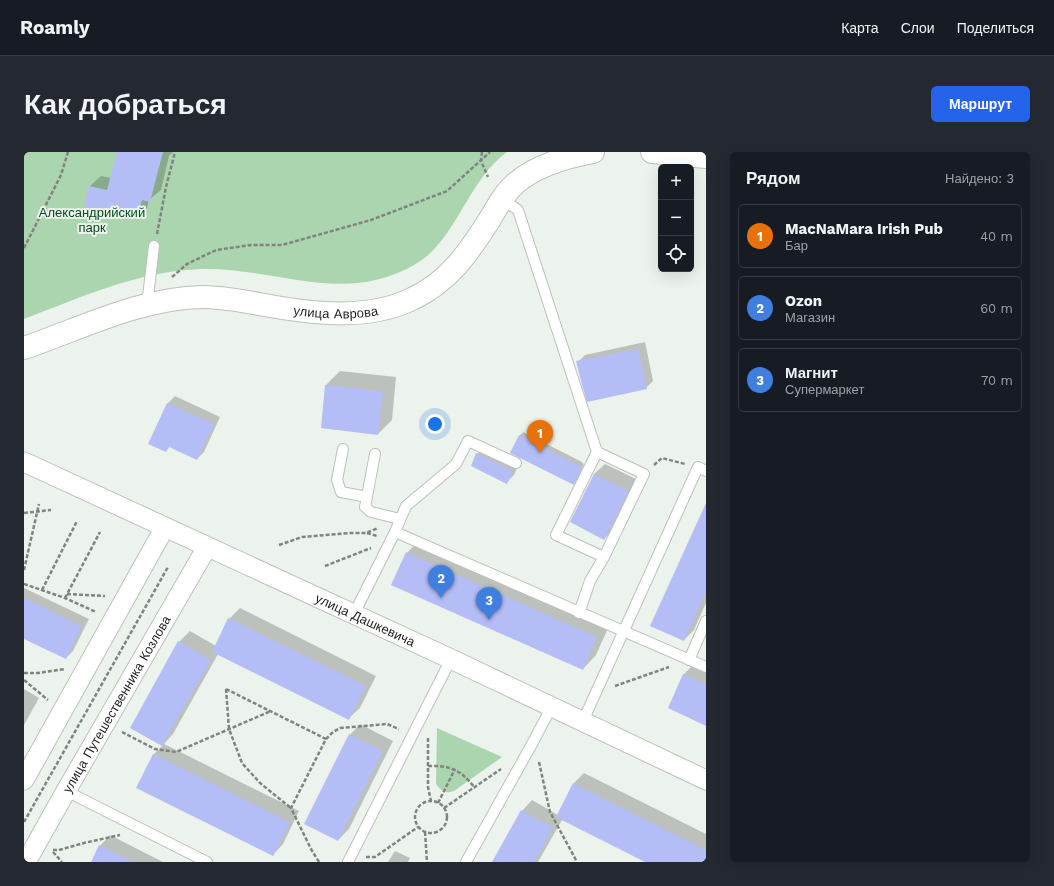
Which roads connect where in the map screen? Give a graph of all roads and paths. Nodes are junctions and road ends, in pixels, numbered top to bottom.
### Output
1 (68, 152) edge
2 (175, 152) edge
3 (482, 152) edge
4 (490, 152) edge
5 (592, 152) edge
6 (652, 152) edge
7 (706, 157) edge
8 (481, 161) junction
9 (488, 178) dead end
10 (502, 199) junction
11 (160, 216) dead end
12 (154, 246) dead end
13 (24, 248) edge
14 (172, 277) dead end
15 (147, 305) junction
16 (24, 348) edge
17 (343, 449) dead end
18 (597, 452) junction
19 (375, 454) dead end
20 (24, 462) edge
21 (516, 463) dead end
22 (702, 469) edge
23 (644, 474) junction
24 (367, 498) junction
25 (39, 504) dead end
26 (51, 510) dead end
27 (37, 511) junction
28 (24, 513) edge
29 (400, 519) junction
30 (77, 521) dead end
31 (165, 527) junction
32 (380, 527) dead end
33 (100, 532) dead end
34 (395, 532) junction
35 (376, 545) dead end
36 (279, 546) dead end
37 (207, 547) junction
38 (604, 557) junction
39 (325, 566) dead end
40 (168, 567) dead end
41 (24, 570) edge
42 (24, 584) edge
43 (42, 590) junction
44 (67, 594) junction
45 (126, 597) junction
46 (65, 598) junction
47 (579, 613) junction
48 (99, 614) dead end
49 (354, 614) junction
50 (706, 621) edge
51 (624, 631) junction
52 (451, 659) junction
53 (689, 660) junction
54 (90, 663) junction
55 (706, 667) edge
56 (24, 673) edge
57 (24, 680) edge
58 (596, 693) junction
59 (52, 704) dead end
60 (552, 706) junction
61 (271, 711) junction
62 (582, 721) junction
63 (229, 729) junction
64 (119, 730) dead end
65 (413, 734) junction
66 (428, 737) dead end
67 (326, 739) junction
68 (538, 760) dead end
69 (506, 765) dead end
70 (428, 766) junction
71 (455, 769) junction
72 (24, 780) edge
73 (706, 780) edge
74 (475, 788) junction
75 (66, 791) junction
76 (431, 802) junction
77 (438, 803) junction
78 (291, 808) junction
79 (444, 808) junction
80 (24, 822) edge
81 (418, 827) junction
82 (144, 830) junction
83 (425, 832) junction
84 (350, 860) edge
85 (26, 862) edge
86 (62, 862) edge
87 (207, 862) edge
88 (319, 862) edge
89 (427, 862) edge
90 (466, 862) edge
91 (577, 862) edge

1 - 13 path
2 - 11 path
3 - 8 path
4 - 8 path
5 - 10 street, улица Аврова
6 - 7 street
8 - 9 path
8 - 14 path
10 - 15 street, улица Аврова
10 - 18 lane
12 - 15 lane
15 - 16 street, улица Аврова
17 - 24 lane
18 - 23 lane
18 - 38 lane
19 - 24 lane
20 - 31 street, улица Дашкевича
21 - 29 lane
22 - 23 path
22 - 51 lane
23 - 38 lane
24 - 29 lane
25 - 27 path
26 - 27 path
27 - 28 path
27 - 41 path
29 - 34 lane
30 - 43 path
31 - 37 street, улица Дашкевича
31 - 45 street
32 - 36 path
33 - 44 path
34 - 47 lane
34 - 49 lane
35 - 39 path
37 - 49 street, улица Дашкевича
37 - 75 street, улица Путешественника Козлова
38 - 47 lane
40 - 80 path
42 - 43 path
43 - 46 path
44 - 45 path
44 - 46 path
45 - 54 street
46 - 48 path
47 - 51 lane
49 - 52 street, улица Дашкевича
50 - 53 lane
51 - 53 lane
51 - 58 lane
52 - 60 street, улица Дашкевича
52 - 65 lane
53 - 55 lane
53 - 58 path
54 - 56 path
54 - 72 street
57 - 59 path
58 - 62 lane
60 - 62 street, улица Дашкевича
60 - 90 lane
61 - 63 path
61 - 63 path
61 - 67 path
62 - 73 street, улица Дашкевича
63 - 64 path
63 - 78 path
65 - 67 path
65 - 84 lane
66 - 70 path
67 - 78 path
68 - 91 path
69 - 74 path
70 - 71 path
70 - 76 path
71 - 74 path
71 - 77 path
74 - 79 path
75 - 82 lane
75 - 85 street, улица Путешественника Козлова
76 - 77 path
76 - 81 path
77 - 79 path
78 - 88 path
79 - 83 path
81 - 83 path
81 - 84 path
82 - 86 path
82 - 87 lane
83 - 89 path

